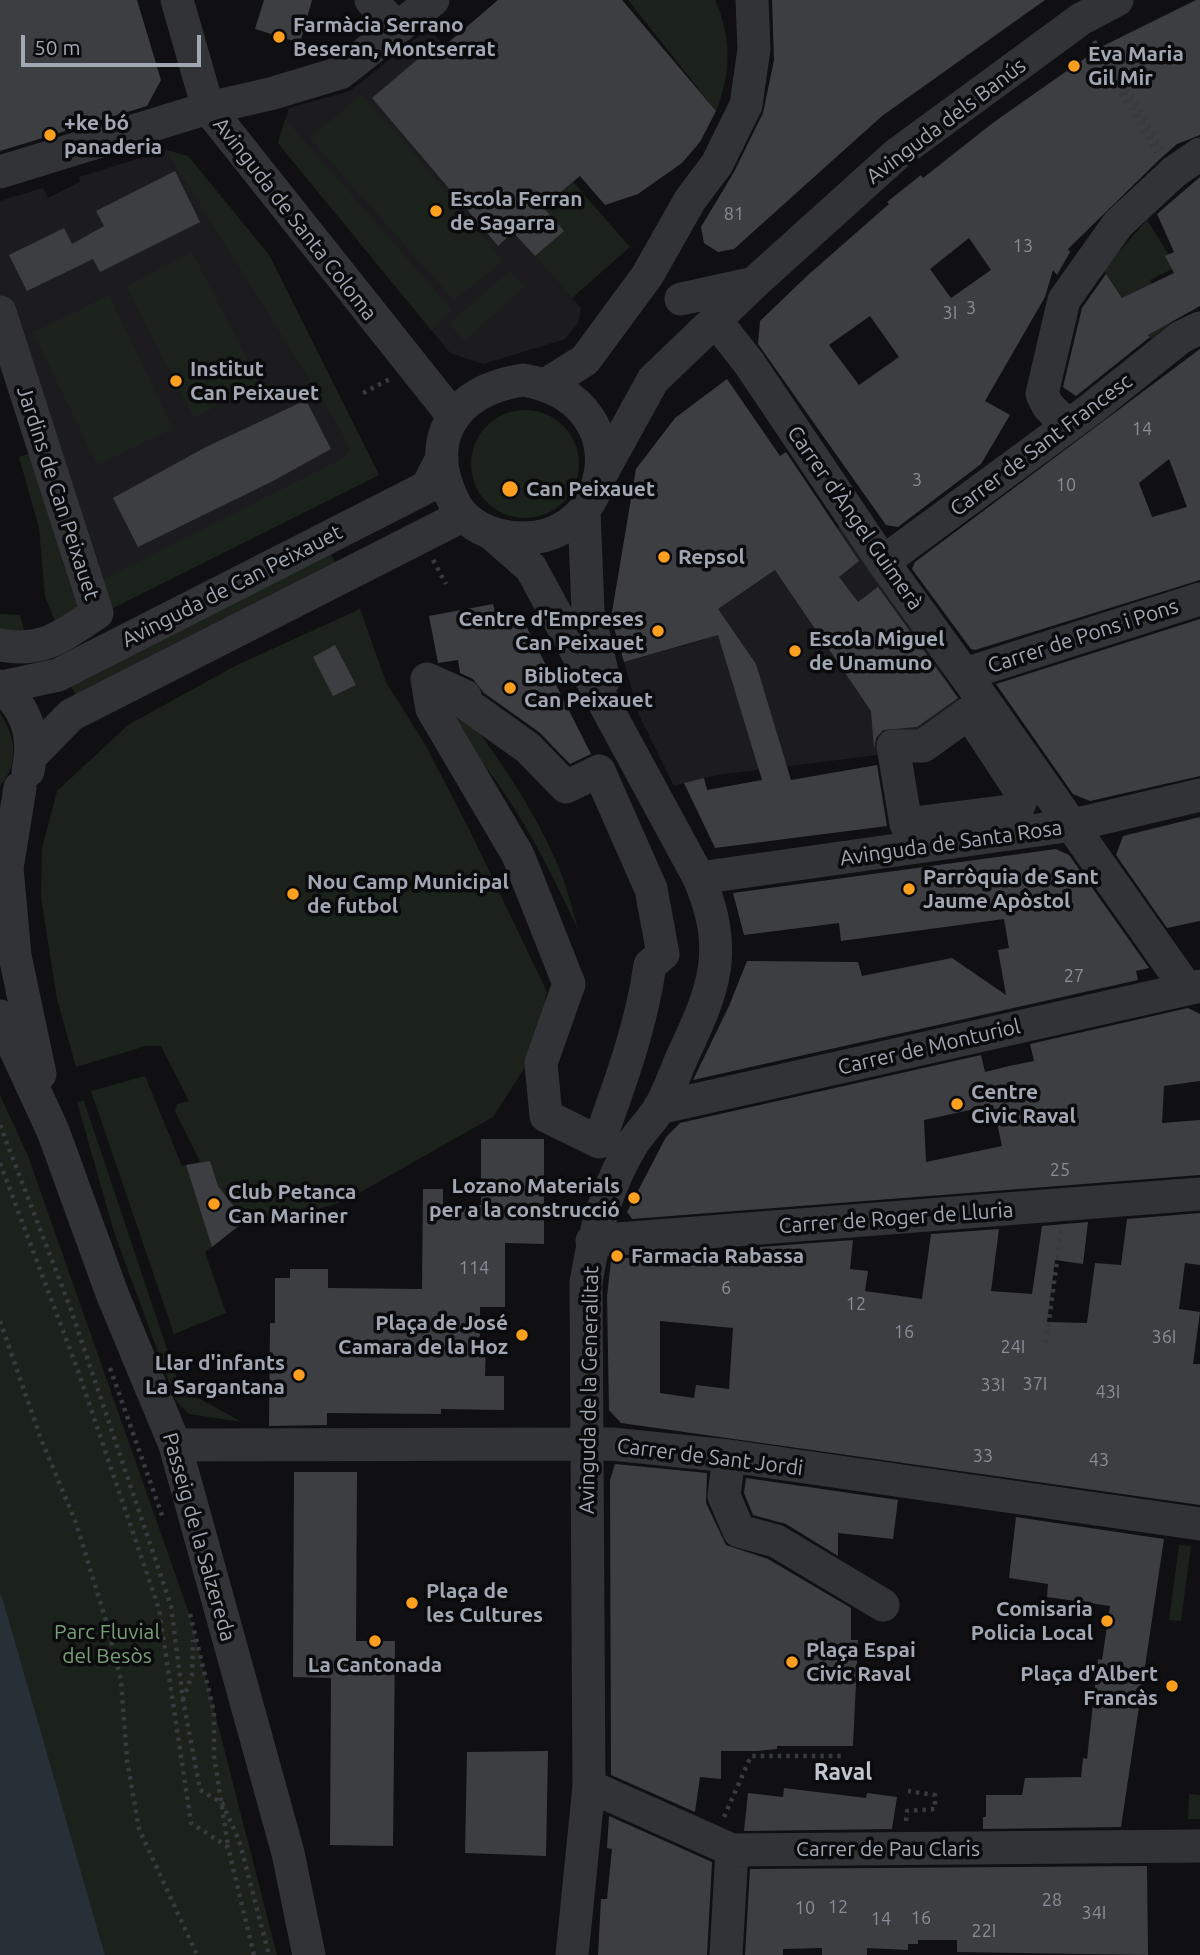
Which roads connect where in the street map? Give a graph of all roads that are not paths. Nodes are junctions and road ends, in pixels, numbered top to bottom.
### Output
1 (177, 0) edge
2 (372, 0) edge
3 (433, 0) edge
4 (752, 0) edge
5 (1117, 0) edge
6 (397, 28) junction
7 (208, 108) junction
8 (1200, 154) edge
9 (0, 172) edge
10 (647, 276) junction
11 (754, 284) junction
12 (681, 299) junction
13 (0, 312) edge
14 (716, 321) junction
15 (1200, 328) edge
16 (684, 353) junction
17 (547, 384) junction
18 (453, 416) junction
19 (1068, 425) junction
20 (442, 458) junction
21 (599, 478) junction
22 (584, 511) junction
23 (462, 516) junction
24 (491, 533) junction
25 (883, 562) junction
26 (1200, 599) edge
27 (0, 645) edge
28 (965, 674) junction
29 (1, 687) edge
30 (610, 710) junction
31 (32, 755) junction
32 (599, 771) joint
33 (1200, 794) edge
34 (10, 798) edge
35 (1073, 825) junction
36 (699, 878) junction
37 (1196, 989) edge
38 (0, 1016) edge
39 (659, 1108) junction
40 (53, 1131) junction
41 (1200, 1195) edge
42 (592, 1241) junction
43 (587, 1445) junction
44 (175, 1446) junction
45 (729, 1456) junction
46 (1200, 1524) edge
47 (883, 1605) dead end
48 (589, 1786) junction
49 (727, 1835) junction
50 (1200, 1846) edge
51 (309, 1955) edge
52 (572, 1955) edge
53 (726, 1955) edge

1 - 7 street, Avinguda de Santa Coloma
2 - 6 street
3 - 6 street
4 - 10 street
5 - 11 street, Avinguda dels Banús
6 - 7 street
7 - 9 street
7 - 18 street, Avinguda de Santa Coloma
8 - 19 street
10 - 12 street
10 - 17 street
11 - 12 street
11 - 14 street, Avinguda dels Banús
12 - 16 street
13 - 27 street, Jardins de Can Peixauet
14 - 16 street, Avinguda dels Banús
14 - 25 street, Carrer d'Àngel Guimerà
15 - 19 street, Carrer de Sant Francesc
16 - 21 street, Avinguda dels Banús
17 - 18 street
17 - 21 street
18 - 20 street
19 - 25 street, Carrer de Sant Francesc
20 - 23 street
20 - 29 street, Avinguda de Can Peixauet
21 - 22 street
22 - 24 street
22 - 30 street, Avinguda de la Generalitat
23 - 24 street
23 - 31 street, Avinguda de Can Peixauet
24 - 30 street, Avinguda de la Generalitat
25 - 28 street, Carrer d'Àngel Guimerà
26 - 28 street, Carrer de Pons i Pons
28 - 35 street, Carrer d'Àngel Guimerà
29 - 31 street
30 - 36 street, Avinguda de la Generalitat
31 - 34 street, Passeig de la Salzereda
32 - 32 street
33 - 35 street, Avinguda de Santa Rosa
34 - 40 street, Passeig de la Salzereda
35 - 36 street, Avinguda de Santa Rosa
35 - 37 street, Carrer d'Àngel Guimerà
36 - 39 street, Avinguda de la Generalitat
37 - 39 street, Carrer de Monturiol
38 - 40 street, Passeig de la Salzereda
39 - 42 street, Avinguda de la Generalitat
40 - 44 street, Passeig de la Salzereda
41 - 42 street, Carrer de Roger de Lluria
42 - 43 street, Avinguda de la Generalitat
43 - 44 street, Carrer de Sant Jordi
43 - 45 street, Carrer de Sant Jordi
43 - 48 street, Avinguda de la Generalitat
44 - 51 street, Passeig de la Salzereda
45 - 46 street, Carrer de Sant Jordi
45 - 47 street
48 - 49 street, Carrer de Pau Claris
48 - 52 street, Avinguda de la Generalitat
49 - 50 street, Carrer de Pau Claris
49 - 53 street

